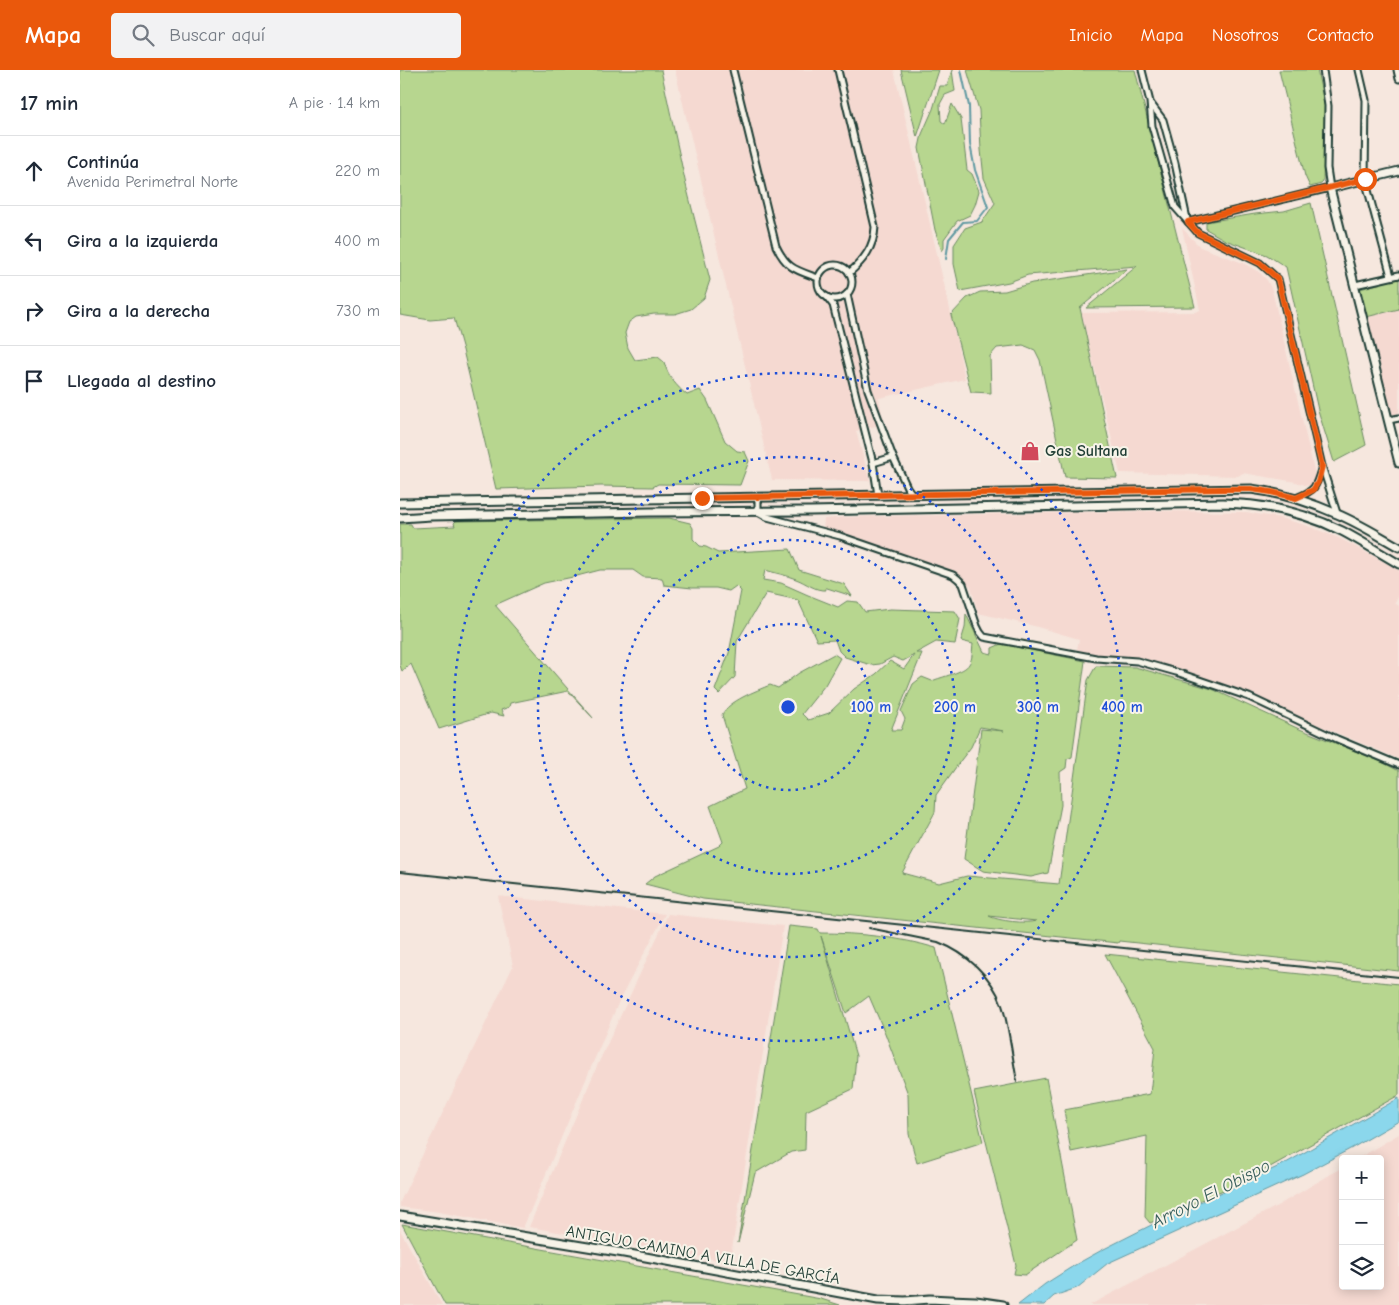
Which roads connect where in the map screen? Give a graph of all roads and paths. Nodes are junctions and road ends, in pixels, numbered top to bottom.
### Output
1 (733, 70) edge
2 (838, 70) edge
3 (1142, 70) edge
4 (1322, 70) edge
5 (1359, 70) edge
6 (1397, 70) edge
7 (1399, 79) edge
8 (1150, 102) junction
9 (1399, 171) edge
10 (1365, 179) junction
11 (1330, 188) junction
12 (1188, 222) junction
13 (849, 273) junction
14 (1399, 275) edge
15 (1391, 276) junction
16 (818, 278) junction
17 (1355, 285) junction
18 (847, 294) junction
19 (827, 297) junction
20 (1399, 418) edge
21 (1389, 420) junction
22 (892, 457) junction
23 (873, 463) junction
24 (1399, 463) edge
25 (1322, 466) junction
26 (1186, 490) junction
27 (912, 494) junction
28 (878, 495) junction
29 (758, 498) junction
30 (1296, 498) junction
31 (1186, 503) junction
32 (400, 504) edge
33 (758, 512) junction
34 (1337, 514) junction
35 (400, 518) edge
36 (1399, 547) edge
37 (1398, 560) edge
38 (1399, 765) edge
39 (400, 1216) edge
40 (902, 1303) edge
41 (1002, 1305) edge

1 - 16 street
2 - 13 street
3 - 8 street
4 - 11 street
5 - 10 street
6 - 7 street
8 - 12 street
8 - 12 street
9 - 10 main road
10 - 11 main road
10 - 15 street
11 - 12 street
11 - 17 main road
12 - 25 street
13 - 16 street
13 - 18 street
14 - 15 street
15 - 17 street
16 - 19 street
17 - 21 main road
18 - 19 street
18 - 22 street
19 - 23 street
20 - 21 street
21 - 24 main road
22 - 23 street
22 - 27 street
23 - 28 street
25 - 30 street
25 - 34 street
26 - 27 main road
26 - 30 main road
26 - 31 main road
27 - 28 main road
28 - 29 main road
29 - 32 main road
29 - 33 street
30 - 34 main road
31 - 33 main road
31 - 37 main road
33 - 35 main road
33 - 38 street
34 - 36 main road
39 - 40 main road, ANTIGUO CAMINO A VILLA DE GARCÍA
40 - 41 main road, ANTIGUO CAMINO A VILLA DE GARCÍA

